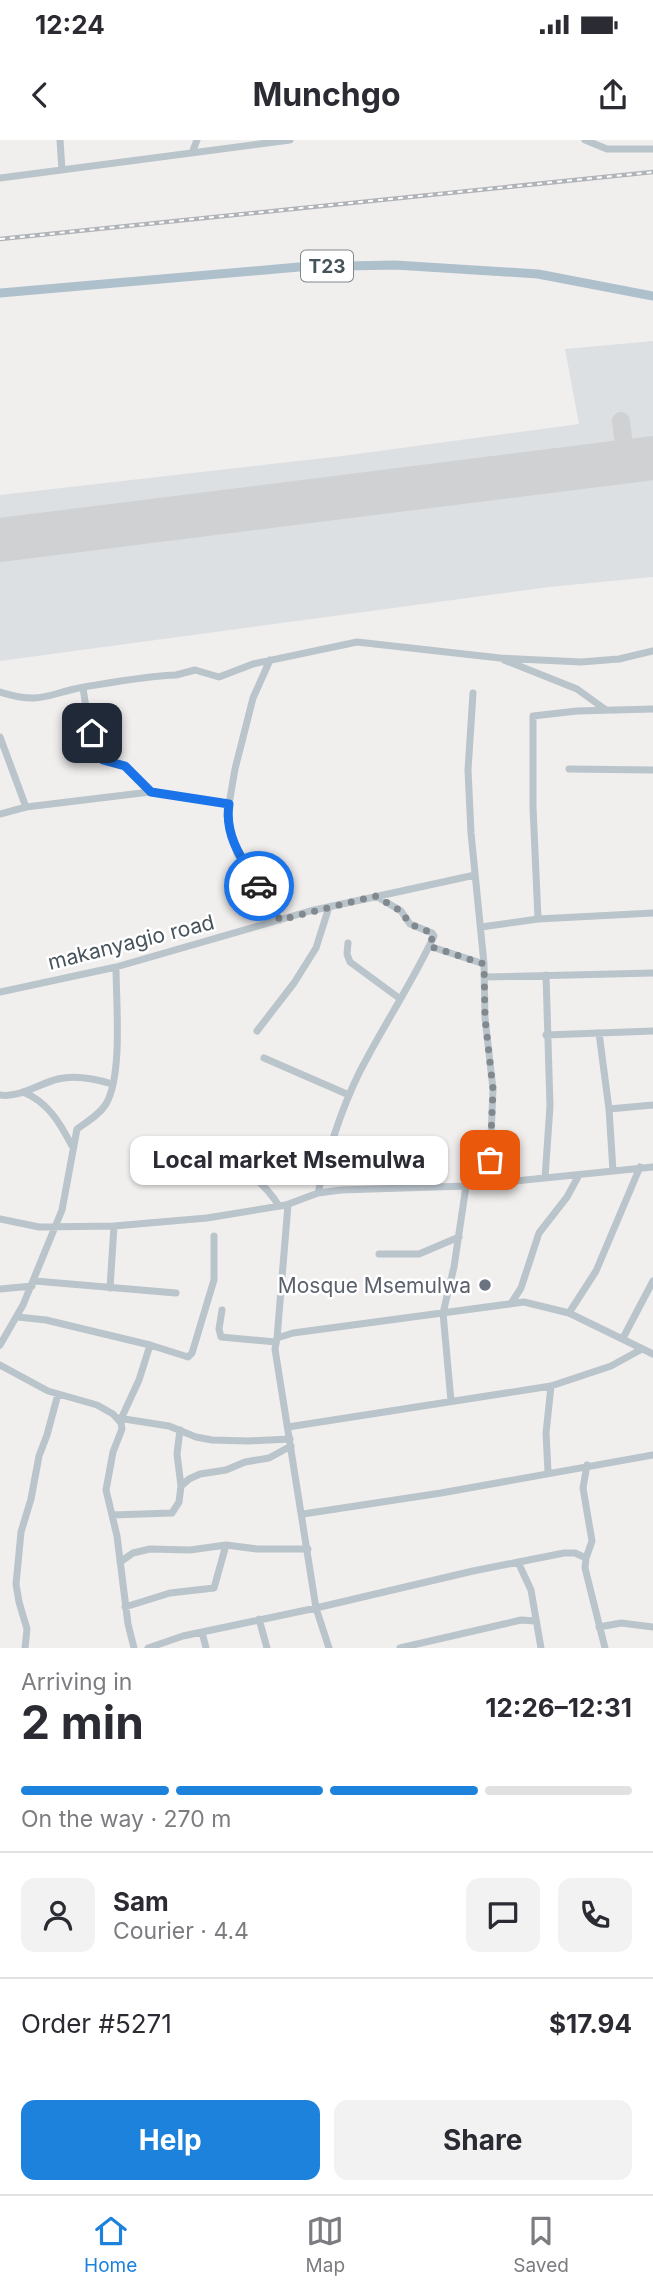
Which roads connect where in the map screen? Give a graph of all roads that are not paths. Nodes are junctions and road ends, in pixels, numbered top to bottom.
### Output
1 (60, 140) edge
2 (197, 140) edge
3 (290, 140) edge
4 (585, 140) edge
5 (653, 149) edge
6 (192, 153) junction
7 (62, 170) junction
8 (0, 178) edge
9 (0, 293) edge
10 (653, 296) edge
11 (653, 651) edge
12 (500, 658) junction
13 (270, 660) junction
14 (83, 688) junction
15 (0, 692) edge
16 (473, 692) dead end
17 (653, 709) edge
18 (606, 710) junction
19 (0, 737) edge
20 (569, 769) dead end
21 (653, 770) edge
22 (151, 792) junction
23 (229, 804) junction
24 (26, 807) junction
25 (0, 814) edge
26 (475, 875) junction
27 (375, 896) junction
28 (329, 906) junction
29 (653, 913) edge
30 (538, 919) junction
31 (280, 920) junction
32 (481, 927) junction
33 (348, 943) dead end
34 (429, 946) junction
35 (484, 964) junction
36 (116, 967) junction
37 (653, 973) edge
38 (546, 975) junction
39 (484, 977) junction
40 (2, 990) edge
41 (399, 998) junction
42 (257, 1031) dead end
43 (653, 1031) edge
44 (599, 1033) junction
45 (546, 1035) junction
46 (264, 1058) dead end
47 (112, 1084) junction
48 (23, 1092) junction
49 (0, 1095) edge
50 (349, 1095) junction
51 (653, 1105) edge
52 (609, 1108) junction
53 (73, 1147) junction
54 (201, 1156) dead end
55 (640, 1167) junction
56 (653, 1167) edge
57 (613, 1171) junction
58 (579, 1175) junction
59 (545, 1178) junction
60 (489, 1184) junction
61 (466, 1186) junction
62 (318, 1193) junction
63 (288, 1205) junction
64 (279, 1206) junction
65 (0, 1219) edge
66 (114, 1226) junction
67 (56, 1227) junction
68 (214, 1236) dead end
69 (459, 1237) junction
70 (379, 1254) dead end
71 (34, 1284) junction
72 (652, 1287) edge
73 (110, 1288) junction
74 (0, 1289) edge
75 (176, 1293) dead end
76 (512, 1302) junction
77 (222, 1310) dead end
78 (443, 1313) junction
79 (569, 1313) junction
80 (18, 1318) junction
81 (623, 1338) junction
82 (277, 1340) junction
83 (0, 1344) edge
84 (150, 1345) junction
85 (642, 1349) junction
86 (653, 1354) edge
87 (0, 1365) edge
88 (551, 1385) junction
89 (58, 1394) junction
90 (451, 1401) junction
91 (120, 1419) junction
92 (288, 1427) junction
93 (180, 1430) junction
94 (290, 1442) junction
95 (653, 1455) edge
96 (587, 1465) junction
97 (548, 1472) junction
98 (181, 1486) junction
99 (303, 1514) junction
100 (112, 1515) junction
101 (226, 1545) junction
102 (308, 1549) junction
103 (586, 1558) junction
104 (120, 1562) junction
105 (518, 1562) junction
106 (125, 1607) junction
107 (316, 1608) junction
108 (260, 1619) junction
109 (535, 1621) junction
110 (599, 1627) junction
111 (653, 1627) edge
112 (202, 1632) junction
113 (445, 1638) junction
114 (25, 1648) edge
115 (134, 1648) edge
116 (148, 1648) edge
117 (206, 1648) edge
118 (267, 1648) edge
119 (329, 1648) edge
120 (400, 1648) edge
121 (444, 1648) edge
122 (541, 1648) edge
123 (605, 1648) edge

1 - 7 street
2 - 6 street
3 - 6 street
4 - 5 street
6 - 7 street
7 - 8 street
9 - 10 main road, T23
11 - 12 street
12 - 13 street
12 - 18 street
13 - 14 street
13 - 23 street
14 - 15 street
14 - 22 street
16 - 26 street
17 - 18 street
18 - 30 street
19 - 24 street
20 - 21 street
22 - 23 street
22 - 24 street
23 - 31 street
24 - 25 street
26 - 27 street, makanyagio road
26 - 32 street
27 - 28 street, makanyagio road
27 - 34 street
28 - 31 street, makanyagio road
28 - 42 street
29 - 30 street
30 - 32 street
31 - 36 street, makanyagio road
32 - 35 street
33 - 41 street
34 - 35 street
34 - 41 street
35 - 39 street
36 - 40 street, makanyagio road
36 - 47 street
37 - 38 street
38 - 39 street
38 - 45 street
39 - 60 street
41 - 50 street
43 - 44 street
44 - 45 street
44 - 52 street
45 - 59 street
46 - 50 street
47 - 48 street
47 - 53 street
48 - 49 street
48 - 53 street
50 - 62 street
51 - 52 street
52 - 57 street
53 - 67 street
54 - 64 street
55 - 56 street
55 - 57 street
55 - 79 street
57 - 58 street
58 - 59 street
58 - 76 street
59 - 60 street
60 - 61 street
61 - 62 street
61 - 69 street
62 - 63 street
63 - 64 street
63 - 82 street
64 - 66 street
65 - 67 street
66 - 67 street
66 - 73 street
67 - 71 street
68 - 84 street
69 - 70 street
69 - 78 street
71 - 73 street
71 - 74 street
71 - 80 street
72 - 81 street
73 - 75 street
76 - 78 street
76 - 79 street
77 - 82 street
78 - 82 street
78 - 90 street
79 - 81 street
80 - 83 street
80 - 84 street
81 - 85 street
82 - 92 street
84 - 91 street
85 - 86 street
85 - 88 street
87 - 89 street
88 - 90 street
88 - 97 street
89 - 91 street
89 - 114 street
90 - 92 street
91 - 93 street
91 - 100 street
92 - 94 street
93 - 94 street
93 - 98 street
94 - 98 street
94 - 99 street
95 - 96 street
96 - 97 street
96 - 103 street
97 - 99 street
98 - 100 street
99 - 102 street
100 - 104 street
101 - 102 street
101 - 104 street
101 - 106 street
102 - 107 street
103 - 105 street
103 - 110 street
104 - 106 street
105 - 107 street
105 - 109 street
106 - 115 street
107 - 108 street
107 - 119 street
108 - 112 street
108 - 118 street
109 - 113 street
109 - 122 street
110 - 111 street
110 - 123 street
112 - 116 street
112 - 117 street
113 - 120 street
113 - 121 street

